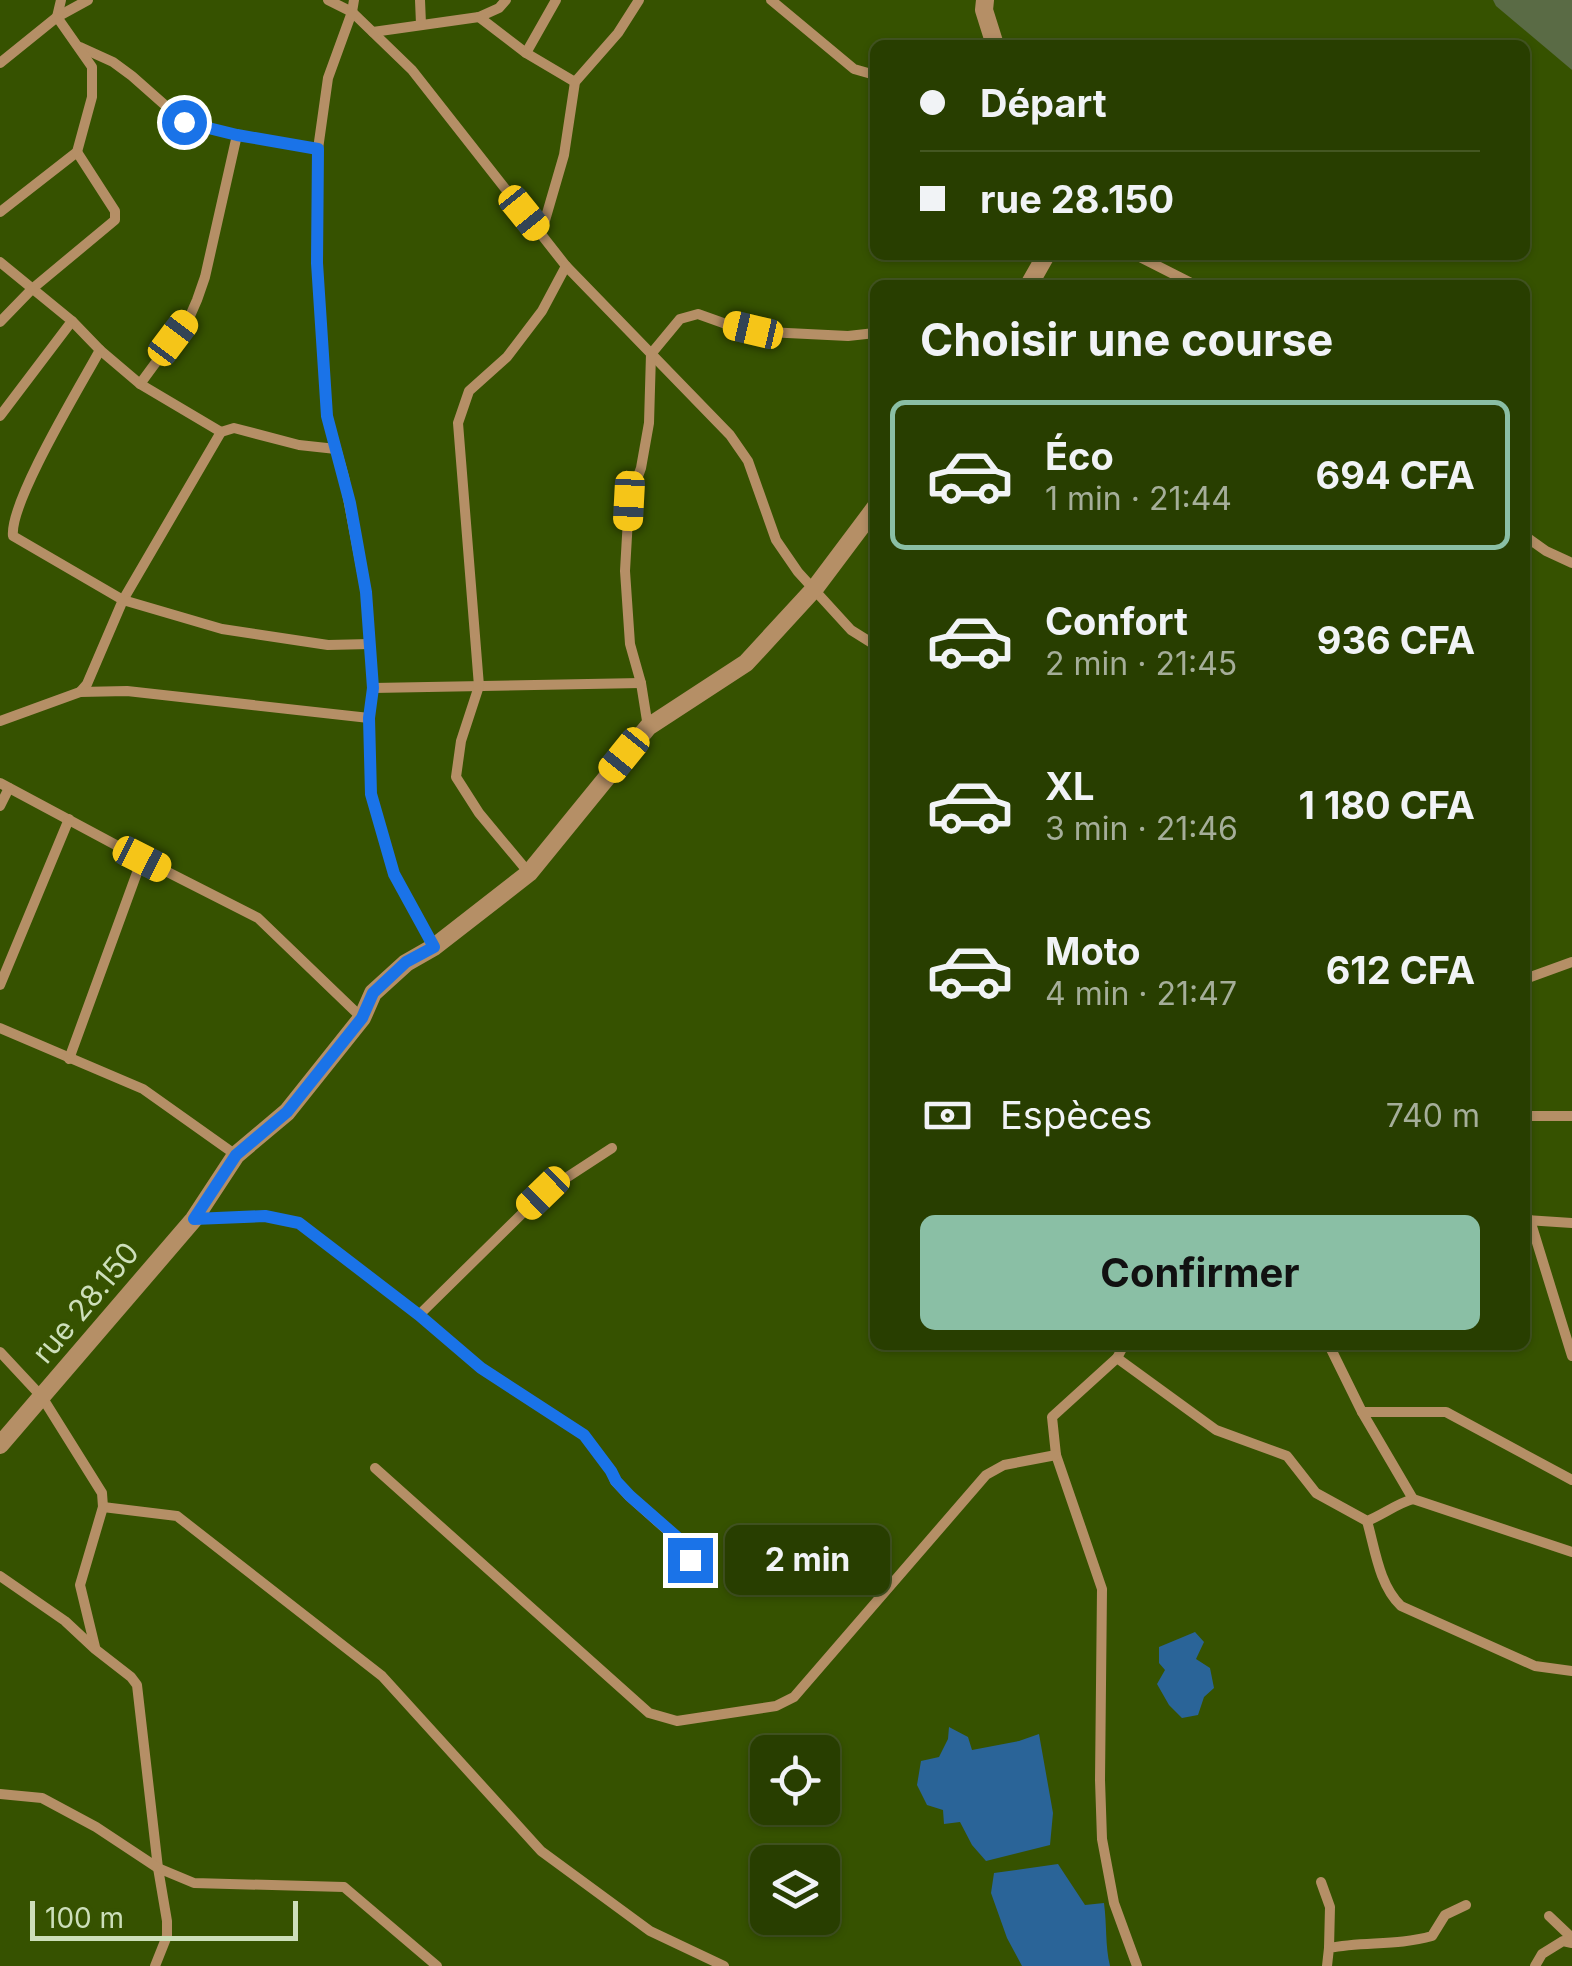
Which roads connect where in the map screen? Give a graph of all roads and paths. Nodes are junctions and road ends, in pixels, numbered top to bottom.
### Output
1 (60, 0) edge
2 (88, 0) edge
3 (328, 0) edge
4 (420, 0) edge
5 (506, 0) edge
6 (556, 0) edge
7 (639, 0) edge
8 (771, 0) edge
9 (982, 3) edge
10 (353, 6) edge
11 (58, 17) junction
12 (480, 17) junction
13 (422, 24) junction
14 (372, 32) junction
15 (993, 40) edge
16 (76, 45) junction
17 (526, 53) junction
18 (0, 63) edge
19 (870, 74) edge
20 (575, 82) junction
21 (237, 135) junction
22 (318, 149) junction
23 (77, 152) junction
24 (0, 212) edge
25 (541, 234) junction
26 (1146, 260) edge
27 (0, 262) edge
28 (566, 266) junction
29 (1185, 280) edge
30 (32, 289) junction
31 (72, 321) junction
32 (0, 322) edge
33 (870, 333) edge
34 (100, 350) junction
35 (652, 354) junction
36 (140, 384) junction
37 (0, 416) edge
38 (221, 432) junction
39 (336, 449) junction
40 (870, 515) edge
41 (1530, 540) edge
42 (1572, 563) edge
43 (815, 588) junction
44 (122, 600) junction
45 (870, 642) edge
46 (370, 644) junction
47 (641, 683) junction
48 (479, 686) junction
49 (373, 688) junction
50 (80, 692) junction
51 (369, 718) junction
52 (0, 721) edge
53 (648, 727) junction
54 (5, 785) edge
55 (0, 806) edge
56 (69, 820) junction
57 (142, 859) junction
58 (529, 873) junction
59 (434, 947) junction
60 (1572, 962) edge
61 (1530, 977) edge
62 (0, 985) edge
63 (362, 1018) junction
64 (0, 1028) edge
65 (69, 1059) junction
66 (1530, 1116) edge
67 (1572, 1116) edge
68 (612, 1148) dead end
69 (236, 1155) junction
70 (194, 1219) junction
71 (1530, 1220) edge
72 (1572, 1224) edge
73 (1530, 1226) edge
74 (419, 1315) junction
75 (1121, 1350) edge
76 (1331, 1350) edge
77 (0, 1352) edge
78 (1572, 1356) edge
79 (1117, 1358) junction
80 (42, 1397) junction
81 (1362, 1412) junction
82 (0, 1445) edge
83 (1056, 1455) junction
84 (374, 1468) dead end
85 (1572, 1480) edge
86 (1414, 1500) junction
87 (103, 1507) junction
88 (1367, 1521) junction
89 (1572, 1552) edge
90 (0, 1576) edge
91 (706, 1581) dead end
92 (95, 1649) junction
93 (1572, 1672) edge
94 (0, 1794) edge
95 (158, 1868) junction
96 (1321, 1882) dead end
97 (1466, 1905) dead end
98 (1549, 1916) dead end
99 (1572, 1940) edge
100 (1328, 1948) junction
101 (156, 1966) edge
102 (437, 1966) edge
103 (724, 1966) edge
104 (1137, 1966) edge
105 (1327, 1966) edge
106 (1535, 1966) edge

1 - 11 street
2 - 11 street
3 - 10 street
4 - 13 street
5 - 12 street
6 - 17 street
7 - 20 street
8 - 19 street
9 - 15 street
10 - 14 street
10 - 22 street
11 - 16 street
11 - 18 street
12 - 13 street
12 - 17 street
13 - 14 street
14 - 25 street
16 - 21 street
16 - 23 street
17 - 20 street
20 - 25 street
21 - 22 street
21 - 36 street
22 - 39 street
23 - 24 street
23 - 30 street
25 - 28 street
26 - 29 street
27 - 30 street
28 - 35 street
28 - 48 street
30 - 31 street
30 - 32 street
31 - 34 street
31 - 37 street
33 - 35 street
34 - 36 street
34 - 44 street
35 - 43 street
35 - 47 street
36 - 38 street
38 - 39 street
38 - 44 street
39 - 46 street
40 - 43 street, rue 28.150
41 - 42 street
43 - 45 street
43 - 53 street, rue 28.150
44 - 46 street
44 - 50 street
46 - 49 street
47 - 48 street
47 - 53 street
48 - 49 street
48 - 58 street
49 - 51 street
50 - 51 street
50 - 52 street
51 - 59 street
53 - 58 street, rue 28.150
54 - 55 street
54 - 56 street
56 - 57 street
56 - 62 street
57 - 63 street
57 - 65 street
58 - 59 street, rue 28.150
59 - 63 street, rue 28.150
60 - 61 street
63 - 69 street, rue 28.150
64 - 65 street
65 - 69 street
66 - 67 street
68 - 74 street
69 - 70 street, rue 28.150
70 - 74 street
70 - 80 street, rue 28.150
71 - 72 street
73 - 78 street
74 - 91 street
75 - 79 street
76 - 81 street
77 - 80 street, rue 28.150
79 - 83 street
79 - 88 street
80 - 82 street
80 - 87 street, rue 28.150
81 - 85 street
81 - 86 street
83 - 84 street
83 - 104 street
86 - 88 street
86 - 89 street
87 - 92 street
87 - 103 street
88 - 93 street
90 - 92 street
92 - 95 street
94 - 95 street
95 - 101 street
95 - 102 street
96 - 100 street
97 - 100 street
98 - 99 street
99 - 106 street
100 - 105 street

